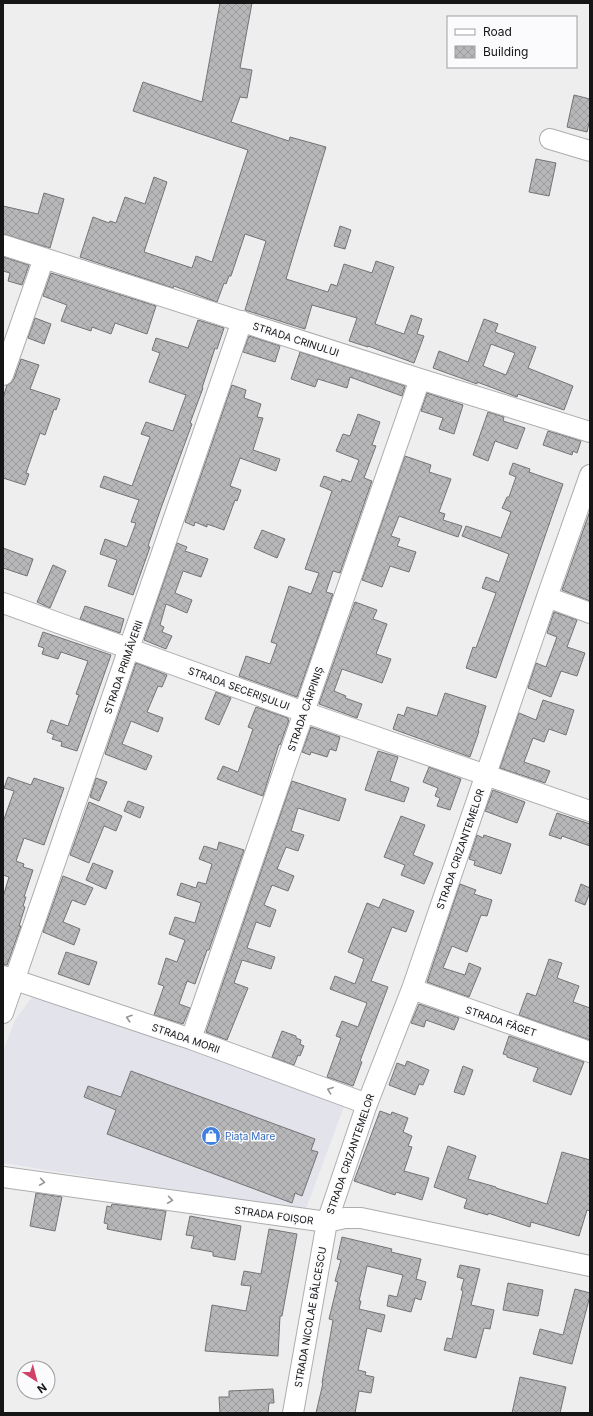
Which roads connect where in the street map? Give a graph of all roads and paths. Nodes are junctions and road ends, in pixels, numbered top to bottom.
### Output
1 (550, 139) dead end
2 (590, 151) edge
3 (3, 245) edge
4 (44, 258) junction
5 (242, 321) junction
6 (3, 375) edge
7 (420, 379) junction
8 (590, 432) edge
9 (590, 476) edge
10 (547, 597) junction
11 (3, 603) edge
12 (590, 613) edge
13 (129, 648) junction
14 (304, 712) junction
15 (486, 774) junction
16 (590, 811) edge
17 (8, 978) edge
18 (412, 990) junction
19 (3, 1013) edge
20 (191, 1039) junction
21 (590, 1052) edge
22 (367, 1104) junction
23 (3, 1177) edge
24 (327, 1222) junction
25 (590, 1266) edge
26 (293, 1413) edge

1 - 2 street
3 - 4 street, STRADA CRINULUI
4 - 5 street, STRADA CRINULUI
4 - 6 street
5 - 7 street, STRADA CRINULUI
5 - 13 street, STRADA PRIMĂVERII
7 - 8 street, STRADA CRINULUI
7 - 14 street, STRADA CĂRPINIȘ
9 - 10 street, STRADA CRIZANTEMELOR
10 - 12 street
10 - 15 street, STRADA CRIZANTEMELOR
11 - 13 street, STRADA SECERIȘULUI
13 - 14 street, STRADA SECERIȘULUI
13 - 17 street, STRADA PRIMĂVERII
14 - 15 street, STRADA SECERIȘULUI
14 - 20 street, STRADA CĂRPINIȘ
15 - 16 street, STRADA SECERIȘULUI
15 - 18 street, STRADA CRIZANTEMELOR
17 - 19 street, STRADA PRIMĂVERII
20 -> 17 street, STRADA MORII
18 - 21 street, STRADA FĂGET
18 - 22 street, STRADA CRIZANTEMELOR
22 -> 20 street, STRADA MORII
22 - 24 street, STRADA CRIZANTEMELOR
23 -> 24 street, STRADA FOIȘOR
24 - 25 street, STRADA FOIȘOR
24 - 26 street, STRADA NICOLAE BĂLCESCU

